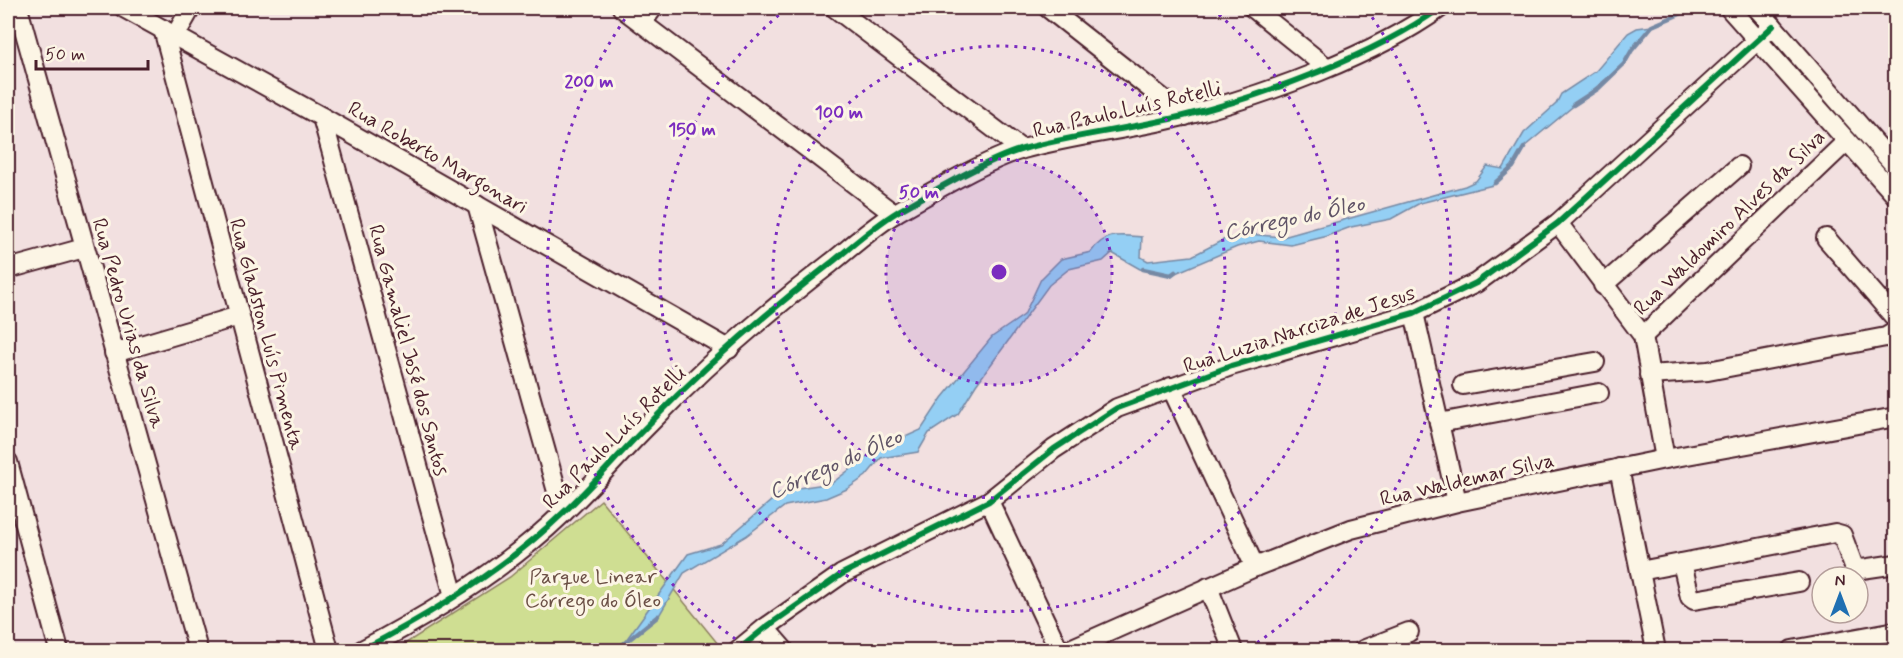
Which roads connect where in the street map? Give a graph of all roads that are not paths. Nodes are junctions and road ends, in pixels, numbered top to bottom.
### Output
1 (18, 8) edge
2 (124, 8) edge
3 (191, 8) edge
4 (622, 8) edge
5 (653, 8) edge
6 (834, 8) edge
7 (1048, 8) edge
8 (1253, 8) edge
9 (1440, 8) edge
10 (1729, 8) edge
11 (1757, 8) edge
12 (642, 22) junction
13 (1773, 26) junction
14 (169, 33) junction
15 (1759, 38) junction
16 (1326, 67) junction
17 (1185, 116) junction
18 (322, 117) junction
19 (1847, 141) junction
20 (1021, 149) junction
21 (1739, 166) dead end
22 (1896, 166) edge
23 (1896, 196) edge
24 (477, 205) junction
25 (894, 214) junction
26 (1558, 223) junction
27 (1826, 238) dead end
28 (84, 248) junction
29 (8, 269) edge
30 (1603, 285) junction
31 (1414, 313) junction
32 (239, 316) junction
33 (1896, 320) edge
34 (1896, 330) edge
35 (1642, 336) junction
36 (729, 349) junction
37 (114, 353) junction
38 (1595, 362) dead end
39 (1524, 374) junction
40 (1649, 375) junction
41 (1463, 385) dead end
42 (1171, 387) junction
43 (1599, 393) dead end
44 (1528, 406) junction
45 (1896, 417) edge
46 (1439, 423) junction
47 (1665, 459) junction
48 (8, 462) edge
49 (1619, 468) junction
50 (989, 501) junction
51 (1457, 502) junction
52 (563, 513) junction
53 (1682, 563) junction
54 (1896, 564) edge
55 (1255, 567) junction
56 (1640, 571) junction
57 (1799, 582) dead end
58 (1208, 587) junction
59 (454, 596) junction
60 (765, 628) junction
61 (1409, 632) dead end
62 (1896, 632) edge
63 (59, 651) edge
64 (198, 651) edge
65 (329, 651) edge
66 (362, 651) edge
67 (738, 651) edge
68 (784, 651) edge
69 (1059, 651) edge
70 (1068, 651) edge
71 (1233, 651) edge
72 (1363, 651) edge
73 (1656, 651) edge
74 (1792, 651) edge

1 - 28 street, Rua Pedro Urias da Silva
2 - 14 street, Rua Roberto Margonari
3 - 14 street
4 - 12 street
5 - 12 street
6 - 20 street
7 - 17 street
8 - 16 street
9 - 16 street, Rua Paulo Luís Rotelli
10 - 15 street
11 - 13 street
12 - 25 street
13 - 15 street, Rua Luzia Narciza de Jesus
13 - 22 street
14 - 18 street, Rua Roberto Margonari
14 - 32 street, Rua Gladston Luís Pimenta
15 - 19 street
15 - 26 street, Rua Luzia Narciza de Jesus
16 - 17 street, Rua Paulo Luís Rotelli
17 - 20 street, Rua Paulo Luís Rotelli
18 - 24 street, Rua Roberto Margonari
18 - 59 street, Rua Gamaliel José dos Santos
19 - 23 street
19 - 35 street, Rua Waldomiro Alves da Silva
20 - 25 street, Rua Paulo Luís Rotelli
21 - 30 street
24 - 36 street, Rua Roberto Margonari
24 - 52 street
25 - 36 street, Rua Paulo Luís Rotelli
26 - 30 street
26 - 31 street, Rua Luzia Narciza de Jesus
27 - 33 street
28 - 29 street
28 - 37 street, Rua Pedro Urias da Silva
30 - 35 street
31 - 42 street, Rua Luzia Narciza de Jesus
31 - 46 street
32 - 37 street
32 - 65 street, Rua Gladston Luís Pimenta
34 - 40 street
35 - 40 street
36 - 52 street, Rua Paulo Luís Rotelli
37 - 64 street, Rua Pedro Urias da Silva
38 - 39 street
39 - 41 street
39 - 44 street
40 - 47 street
42 - 50 street, Rua Luzia Narciza de Jesus
42 - 55 street
43 - 44 street
44 - 46 street
45 - 47 street, Rua Waldemar Silva
46 - 51 street
47 - 49 street, Rua Waldemar Silva
48 - 63 street
49 - 51 street, Rua Waldemar Silva
49 - 56 street
50 - 60 street, Rua Luzia Narciza de Jesus
50 - 69 street
51 - 55 street, Rua Waldemar Silva
52 - 59 street, Rua Paulo Luís Rotelli
53 - 54 street
53 - 56 street
53 - 57 street
55 - 58 street, Rua Waldemar Silva
56 - 73 street
58 - 70 street, Rua Waldemar Silva
58 - 71 street
59 - 66 street, Rua Paulo Luís Rotelli
60 - 67 street, Rua Luzia Narciza de Jesus
60 - 68 street
61 - 72 street
62 - 74 street

